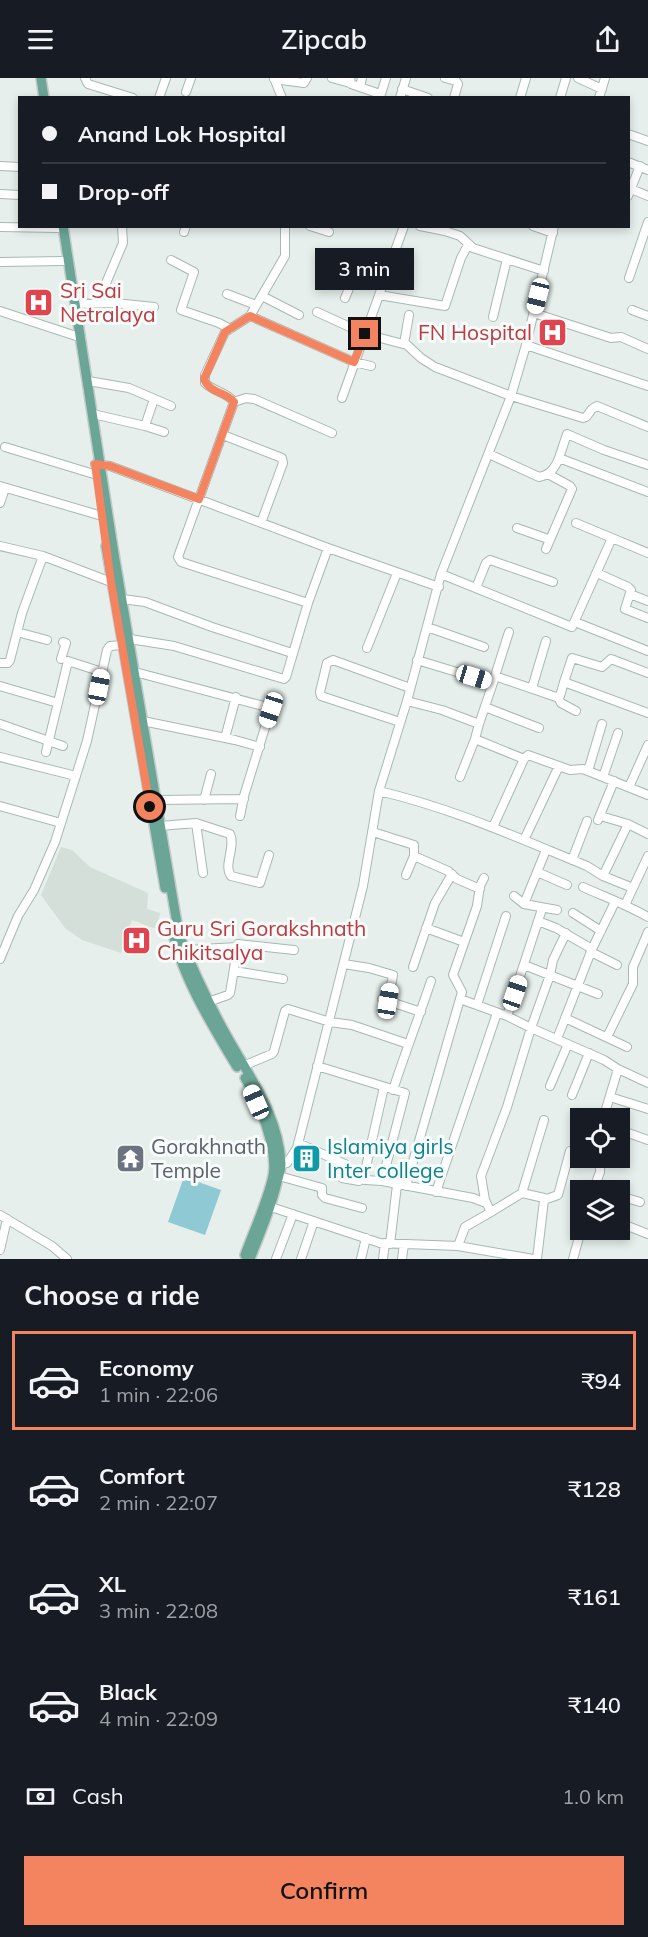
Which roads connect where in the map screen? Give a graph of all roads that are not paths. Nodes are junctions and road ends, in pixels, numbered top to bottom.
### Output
1 (36, 78) edge
2 (41, 78) edge
3 (85, 78) edge
4 (166, 78) edge
5 (191, 78) edge
6 (274, 78) edge
7 (307, 78) edge
8 (332, 78) edge
9 (362, 78) edge
10 (386, 78) edge
11 (406, 78) edge
12 (446, 78) edge
13 (526, 78) edge
14 (566, 78) edge
15 (578, 78) edge
16 (350, 80) edge
17 (605, 81) edge
18 (360, 87) junction
19 (186, 92) dead end
20 (401, 93) edge
21 (38, 96) edge
22 (44, 96) edge
23 (127, 96) edge
24 (160, 96) edge
25 (281, 96) edge
26 (380, 96) edge
27 (417, 96) edge
28 (455, 96) edge
29 (520, 96) edge
30 (561, 96) edge
31 (600, 96) edge
32 (630, 135) edge
33 (648, 141) edge
34 (0, 166) edge
35 (18, 167) edge
36 (644, 168) edge
37 (630, 193) edge
38 (0, 194) edge
39 (18, 195) edge
40 (648, 196) edge
41 (648, 222) edge
42 (0, 227) edge
43 (18, 227) edge
44 (60, 228) edge
45 (60, 228) edge
46 (122, 228) edge
47 (285, 228) edge
48 (316, 228) edge
49 (403, 228) edge
50 (428, 228) edge
51 (554, 230) edge
52 (329, 232) dead end
53 (468, 244) junction
54 (507, 259) junction
55 (171, 260) dead end
56 (64, 261) junction
57 (0, 262) edge
58 (544, 271) junction
59 (385, 278) junction
60 (629, 278) dead end
61 (227, 294) dead end
62 (262, 296) junction
63 (379, 296) junction
64 (345, 298) dead end
65 (98, 302) junction
66 (75, 304) junction
67 (256, 305) junction
68 (154, 307) dead end
69 (632, 310) dead end
70 (0, 311) edge
71 (317, 312) dead end
72 (534, 313) junction
73 (299, 315) dead end
74 (409, 315) dead end
75 (250, 316) junction
76 (648, 316) edge
77 (493, 317) dead end
78 (230, 329) junction
79 (365, 334) junction
80 (76, 336) junction
81 (404, 344) junction
82 (526, 345) junction
83 (648, 349) edge
84 (354, 362) junction
85 (371, 366) dead end
86 (87, 381) junction
87 (648, 386) edge
88 (511, 396) junction
89 (342, 398) dead end
90 (154, 399) junction
91 (234, 402) junction
92 (171, 406) dead end
93 (93, 414) junction
94 (145, 426) junction
95 (648, 427) edge
96 (164, 432) dead end
97 (332, 433) dead end
98 (223, 435) junction
99 (5, 447) dead end
100 (489, 454) junction
101 (559, 458) junction
102 (648, 465) edge
103 (98, 468) junction
104 (548, 474) junction
105 (2, 487) edge
106 (648, 492) edge
107 (199, 499) junction
108 (0, 503) edge
109 (102, 516) junction
110 (261, 523) junction
111 (576, 523) dead end
112 (518, 528) dead end
113 (612, 538) junction
114 (548, 539) junction
115 (0, 546) edge
116 (328, 548) junction
117 (546, 549) dead end
118 (648, 554) edge
119 (43, 556) junction
120 (397, 573) junction
121 (597, 573) junction
122 (441, 574) junction
123 (111, 582) junction
124 (553, 582) dead end
125 (439, 587) junction
126 (476, 588) junction
127 (630, 594) junction
128 (122, 599) junction
129 (648, 601) edge
130 (308, 603) junction
131 (645, 617) edge
132 (575, 622) junction
133 (427, 627) junction
134 (17, 632) junction
135 (509, 632) dead end
136 (47, 640) dead end
137 (546, 641) dead end
138 (63, 642) dead end
139 (126, 642) junction
140 (484, 647) dead end
141 (367, 648) dead end
142 (648, 651) edge
143 (292, 653) junction
144 (61, 659) junction
145 (417, 660) junction
146 (0, 663) edge
147 (102, 672) junction
148 (135, 672) junction
149 (648, 673) edge
150 (494, 680) junction
151 (564, 682) junction
152 (0, 686) edge
153 (410, 688) junction
154 (532, 688) junction
155 (236, 697) junction
156 (558, 697) junction
157 (407, 701) junction
158 (58, 703) junction
159 (484, 707) junction
160 (576, 711) dead end
161 (648, 713) edge
162 (143, 721) junction
163 (400, 723) junction
164 (0, 724) edge
165 (479, 724) junction
166 (602, 724) dead end
167 (539, 728) dead end
168 (618, 733) dead end
169 (225, 738) junction
170 (475, 739) junction
171 (48, 742) junction
172 (648, 745) edge
173 (63, 746) dead end
174 (260, 747) junction
175 (46, 752) dead end
176 (0, 757) edge
177 (524, 759) junction
178 (559, 766) junction
179 (588, 771) junction
180 (212, 774) dead end
181 (76, 776) junction
182 (460, 777) dead end
183 (603, 777) junction
184 (614, 782) junction
185 (628, 787) junction
186 (380, 790) junction
187 (648, 795) edge
188 (244, 799) junction
189 (156, 800) junction
190 (204, 800) junction
191 (0, 806) edge
192 (240, 816) dead end
193 (587, 821) dead end
194 (61, 823) junction
195 (196, 823) junction
196 (628, 824) junction
197 (160, 826) junction
198 (493, 827) junction
199 (373, 832) junction
200 (648, 834) edge
201 (524, 840) junction
202 (546, 850) junction
203 (269, 855) dead end
204 (414, 856) junction
205 (648, 856) edge
206 (572, 860) junction
207 (537, 872) junction
208 (203, 873) dead end
209 (452, 874) junction
210 (406, 875) dead end
211 (603, 876) junction
212 (484, 878) dead end
213 (567, 885) dead end
214 (583, 887) dead end
215 (633, 888) junction
216 (480, 889) junction
217 (514, 896) dead end
218 (615, 902) junction
219 (524, 904) junction
220 (626, 905) junction
221 (543, 909) junction
222 (557, 910) dead end
223 (573, 913) dead end
224 (506, 916) dead end
225 (648, 917) edge
226 (538, 921) junction
227 (426, 928) junction
228 (601, 931) junction
229 (648, 932) edge
230 (566, 933) junction
231 (464, 942) junction
232 (237, 947) junction
233 (185, 950) junction
234 (294, 950) dead end
235 (592, 951) junction
236 (0, 958) edge
237 (344, 964) junction
238 (524, 965) junction
239 (617, 965) dead end
240 (413, 967) dead end
241 (234, 971) junction
242 (550, 975) junction
243 (283, 979) dead end
244 (431, 981) dead end
245 (577, 987) junction
246 (598, 994) dead end
247 (460, 999) junction
248 (208, 1002) junction
249 (477, 1005) junction
250 (421, 1011) junction
251 (497, 1013) junction
252 (507, 1017) junction
253 (565, 1018) junction
254 (330, 1022) junction
255 (531, 1028) junction
256 (607, 1037) junction
257 (557, 1040) junction
258 (408, 1044) junction
259 (567, 1044) junction
260 (627, 1047) dead end
261 (589, 1053) junction
262 (243, 1066) junction
263 (317, 1066) junction
264 (618, 1069) junction
265 (648, 1083) edge
266 (550, 1086) dead end
267 (384, 1087) junction
268 (393, 1090) junction
269 (572, 1095) dead end
270 (610, 1097) junction
271 (606, 1108) edge
272 (648, 1109) edge
273 (544, 1120) dead end
274 (630, 1134) edge
275 (648, 1140) edge
276 (298, 1143) junction
277 (570, 1151) dead end
278 (347, 1165) dead end
279 (277, 1166) junction
280 (279, 1176) junction
281 (342, 1178) dead end
282 (364, 1178) junction
283 (382, 1181) junction
284 (401, 1186) junction
285 (436, 1192) junction
286 (522, 1193) junction
287 (544, 1198) junction
288 (630, 1199) edge
289 (640, 1202) dead end
290 (486, 1203) junction
291 (271, 1207) junction
292 (362, 1208) dead end
293 (491, 1212) junction
294 (293, 1214) junction
295 (4, 1217) edge
296 (314, 1221) junction
297 (630, 1228) edge
298 (648, 1234) edge
299 (366, 1238) junction
300 (578, 1240) edge
301 (388, 1244) junction
302 (404, 1244) junction
303 (458, 1246) junction
304 (0, 1251) edge
305 (483, 1255) edge
306 (508, 1257) edge
307 (67, 1259) edge
308 (243, 1259) edge
309 (250, 1259) edge
310 (276, 1259) edge
311 (301, 1259) edge
312 (361, 1259) edge
313 (383, 1259) edge
314 (402, 1259) edge
315 (535, 1259) edge
316 (573, 1259) edge

1 - 21 main road
2 - 22 main road
3 - 23 street
4 - 24 street
5 - 19 street
6 - 7 street
6 - 25 street
8 - 16 street
9 - 18 street
10 - 26 street
11 - 20 street
12 - 28 street
13 - 29 street
14 - 30 street
15 - 17 street
16 - 18 street
17 - 31 street
18 - 26 street
20 - 27 street
32 - 33 street
34 - 35 street
36 - 37 street
37 - 40 street
38 - 39 street
41 - 60 street
42 - 43 street
44 - 56 main road
45 - 66 main road
46 - 65 street
47 - 62 street
48 - 52 street
49 - 59 street
50 - 53 street
51 - 58 street
53 - 54 street
53 - 63 street
54 - 58 street
54 - 77 street
55 - 78 street
56 - 57 street
56 - 80 main road
58 - 72 street
59 - 63 street
59 - 64 street
61 - 67 street
62 - 67 street
62 - 73 street
63 - 79 street
65 - 66 street
65 - 68 street
66 - 86 main road
67 - 75 street
69 - 76 street
70 - 80 street
71 - 79 street
72 - 82 street
72 - 83 street
74 - 81 street
75 - 78 street
75 - 84 street
78 - 91 street
79 - 81 street
79 - 84 street
80 - 103 main road
81 - 88 street
82 - 87 street
82 - 88 street
84 - 85 street
84 - 89 street
86 - 90 street
86 - 93 main road
88 - 95 street
88 - 100 street
90 - 92 street
90 - 94 street
91 - 97 street
91 - 98 street
93 - 94 street
93 - 103 main road
94 - 96 street
98 - 107 street
98 - 110 street
99 - 103 street
100 - 104 street
100 - 122 street
101 - 102 street
101 - 104 street
101 - 106 street
103 - 107 street
103 - 109 main road
103 - 128 main road
104 - 114 street
105 - 108 street
105 - 109 street
107 - 110 street
107 - 130 street
109 - 123 main road
110 - 116 street
111 - 113 street
112 - 114 street
113 - 118 street
113 - 121 street
114 - 117 street
115 - 119 street
116 - 120 street
116 - 130 street
119 - 123 street
119 - 134 street
120 - 125 street
120 - 141 street
121 - 127 street
121 - 132 street
122 - 125 street
122 - 126 street
123 - 139 main road
124 - 126 street
125 - 133 street
126 - 132 street
127 - 129 street
127 - 131 street
128 - 139 main road
128 - 143 street
129 - 131 street
130 - 143 street
132 - 142 street
133 - 140 street
133 - 145 street
134 - 136 street
134 - 146 street
135 - 150 street
137 - 154 street
138 - 144 street
139 - 143 street
139 - 147 street
139 - 148 main road
139 - 279 main road
144 - 147 street
144 - 158 street
145 - 150 street
145 - 153 street
147 - 181 street
148 - 155 street
148 - 162 main road
149 - 151 street
150 - 154 street
150 - 159 street
151 - 156 street
151 - 161 street
152 - 158 street
153 - 157 street
153 - 163 street
154 - 156 street
155 - 169 street
155 - 174 street
156 - 160 street
157 - 163 street
157 - 165 street
158 - 171 street
159 - 165 street
159 - 167 street
162 - 169 street
162 - 189 main road
163 - 186 street
164 - 171 street
165 - 170 street
166 - 179 street
168 - 183 street
169 - 174 street
170 - 177 street
170 - 182 street
171 - 173 street
171 - 175 street
172 - 185 street
174 - 188 street
176 - 181 street
177 - 178 street
177 - 198 street
178 - 179 street
178 - 201 street
179 - 183 street
180 - 190 street
181 - 194 street
183 - 184 street
184 - 185 street
184 - 196 street
185 - 187 street
186 - 198 street
186 - 199 street
188 - 190 street
188 - 192 street
189 - 190 street
189 - 197 main road
191 - 194 street
193 - 206 street
194 - 236 street
195 - 197 street
195 - 203 street
195 - 208 street
196 - 200 street
196 - 211 street
197 - 233 main road
198 - 201 street
199 - 204 street
199 - 237 street
201 - 202 street
202 - 206 street
202 - 207 street
204 - 209 street
204 - 210 street
205 - 215 street
206 - 211 street
207 - 213 street
207 - 219 street
209 - 216 street
209 - 227 street
211 - 215 street
212 - 216 street
214 - 218 street
215 - 220 street
216 - 231 street
217 - 219 street
218 - 220 street
218 - 228 street
219 - 221 street
220 - 225 street
221 - 222 street
221 - 226 street
223 - 228 street
224 - 249 street
226 - 230 street
226 - 238 street
227 - 231 street
227 - 240 street
228 - 235 street
229 - 256 street
230 - 235 street
230 - 242 street
231 - 247 street
232 - 233 street
232 - 234 street
232 - 241 street
233 - 248 main road
235 - 239 street
235 - 245 street
237 - 250 street
237 - 254 street
238 - 242 street
238 - 252 street
241 - 243 street
241 - 248 street
242 - 245 street
242 - 255 street
244 - 250 street
245 - 246 street
245 - 253 street
247 - 249 street
247 - 284 street
248 - 262 main road
249 - 251 street
250 - 258 street
251 - 252 street
251 - 285 street
252 - 255 street
253 - 256 street
253 - 257 street
254 - 258 street
254 - 262 street
254 - 263 street
255 - 257 street
255 - 290 street
256 - 260 street
257 - 259 street
258 - 268 street
259 - 261 street
259 - 266 street
261 - 264 street
261 - 269 street
262 - 279 main road
263 - 267 street
263 - 276 street
264 - 265 street
264 - 270 street
267 - 268 street
267 - 282 street
268 - 283 street
270 - 271 street
270 - 272 street
273 - 286 street
274 - 275 street
276 - 278 street
276 - 279 street
277 - 287 street
279 - 280 main road
279 - 308 main road
280 - 291 main road
280 - 292 street
281 - 282 street
282 - 283 street
283 - 284 street
284 - 285 street
284 - 301 street
285 - 290 street
286 - 287 street
286 - 293 street
287 - 315 street
288 - 289 street
290 - 293 street
291 - 294 street
291 - 309 main road
293 - 303 street
294 - 296 street
294 - 310 street
295 - 304 street
295 - 307 street
296 - 299 street
296 - 311 street
297 - 298 street
299 - 301 street
299 - 312 street
300 - 316 street
301 - 302 street
301 - 313 street
302 - 303 street
302 - 314 street
303 - 305 street
305 - 306 street
306 - 315 street

